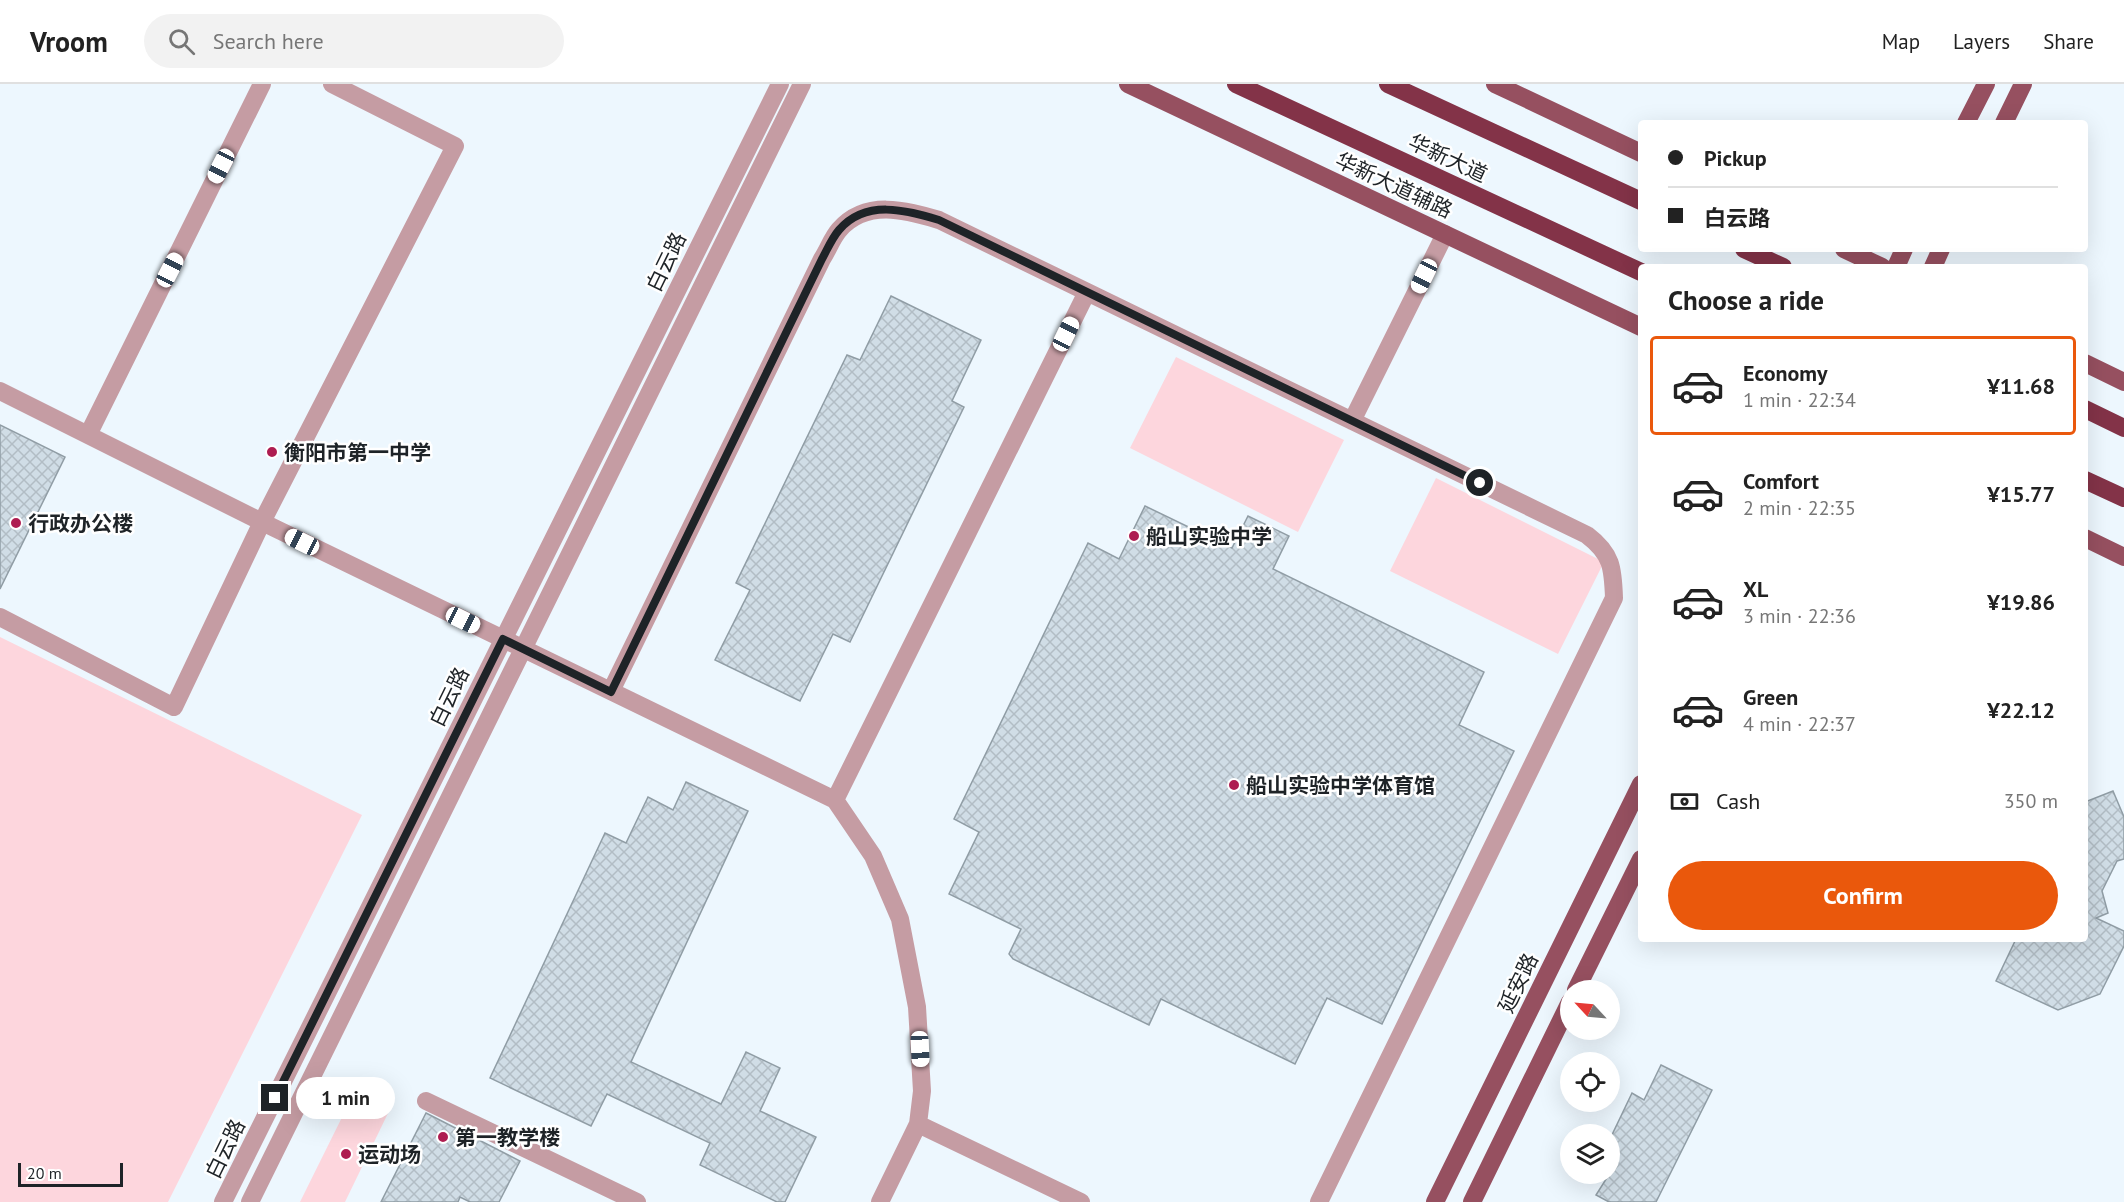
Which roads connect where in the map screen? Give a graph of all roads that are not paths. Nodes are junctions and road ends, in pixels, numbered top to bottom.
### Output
1 (262, 84) edge
2 (332, 84) edge
3 (780, 84) edge
4 (802, 84) edge
5 (1128, 84) edge
6 (1236, 84) edge
7 (1388, 84) edge
8 (1495, 84) edge
9 (1986, 84) edge
10 (2023, 84) edge
11 (1968, 120) edge
12 (2005, 120) edge
13 (1638, 152) edge
14 (1638, 200) edge
15 (1444, 234) junction
16 (1750, 252) edge
17 (1850, 252) edge
18 (1776, 264) edge
19 (1876, 264) edge
20 (1638, 271) edge
21 (1087, 292) junction
22 (1638, 326) edge
23 (2088, 364) edge
24 (2124, 382) edge
25 (0, 391) edge
26 (2088, 410) edge
27 (1352, 421) junction
28 (2124, 428) edge
29 (88, 435) junction
30 (2088, 481) edge
31 (2124, 498) edge
32 (262, 522) junction
33 (2088, 539) edge
34 (2124, 557) edge
35 (0, 617) edge
36 (503, 639) junction
37 (523, 649) junction
38 (611, 692) junction
39 (1638, 790) edge
40 (835, 801) junction
41 (1638, 865) edge
42 (1581, 980) edge
43 (1560, 1022) edge
44 (426, 1101) dead end
45 (918, 1124) junction
46 (223, 1202) edge
47 (250, 1202) edge
48 (637, 1202) edge
49 (880, 1202) edge
50 (1081, 1202) edge
51 (1319, 1202) edge
52 (1436, 1202) edge
53 (1472, 1202) edge

1 - 29 street
2 - 32 street
3 - 36 street, 白云路
4 - 37 street, 白云路
5 - 15 main road, 华新大道辅路
6 - 20 highway, 华新大道
7 - 14 highway, 华新大道
8 - 13 main road
9 - 11 main road
10 - 12 main road
15 - 22 main road, 华新大道辅路
15 - 27 street
16 - 18 highway
17 - 19 main road
21 - 27 street
21 - 38 street
21 - 40 street
23 - 24 main road
25 - 29 street
26 - 28 highway
27 - 51 street
29 - 32 street
30 - 31 highway
32 - 35 street
32 - 36 street
33 - 34 main road
36 - 37 street
36 - 46 street, 白云路
37 - 38 street
37 - 47 street, 白云路
38 - 40 street
39 - 52 main road, 延安路
40 - 45 street
41 - 42 main road
43 - 53 main road
44 - 48 street
45 - 49 street
45 - 50 street

